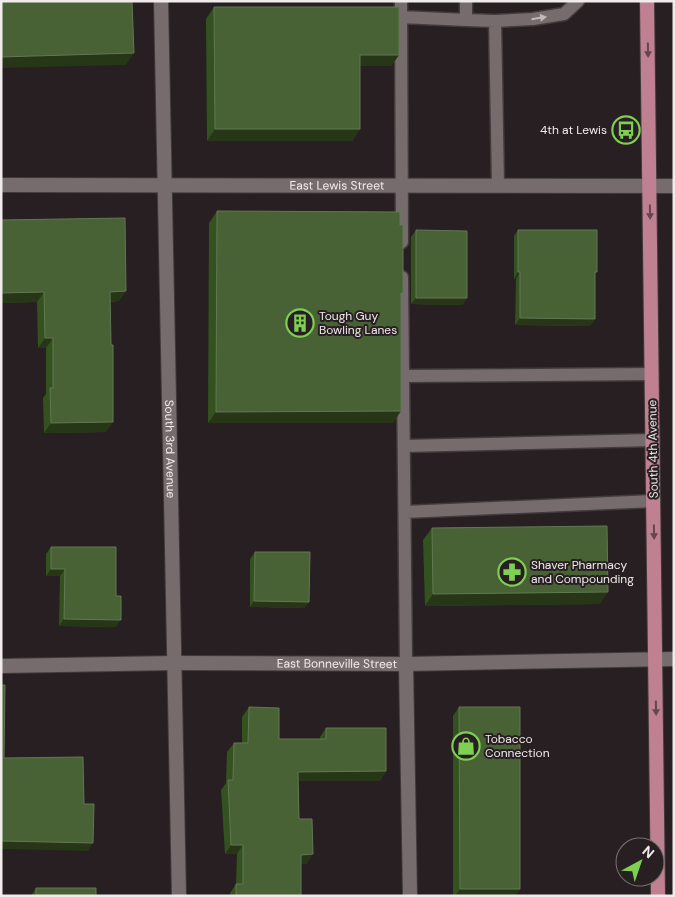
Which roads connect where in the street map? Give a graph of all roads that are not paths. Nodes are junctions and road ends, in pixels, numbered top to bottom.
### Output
1 (161, 1) edge
2 (401, 1) edge
3 (466, 1) edge
4 (578, 1) edge
5 (648, 1) edge
6 (401, 17) junction
7 (466, 20) junction
8 (495, 21) junction
9 (1, 185) edge
10 (165, 185) junction
11 (498, 185) junction
12 (402, 186) junction
13 (650, 186) junction
14 (674, 186) edge
15 (652, 374) junction
16 (403, 376) junction
17 (652, 440) junction
18 (404, 446) junction
19 (654, 501) junction
20 (405, 512) junction
21 (655, 659) junction
22 (674, 659) edge
23 (174, 663) junction
24 (406, 664) junction
25 (1, 666) edge
26 (179, 896) edge
27 (410, 896) edge
28 (658, 896) edge

1 - 10 street, South 3rd Avenue
2 - 6 lane
3 - 7 lane
8 -> 4 lane
5 -> 13 main road, South 4th Avenue
6 - 7 lane
6 - 12 lane
7 - 8 lane
8 - 11 lane
9 - 10 street, East Lewis Street
10 - 12 street, East Lewis Street
10 - 23 street, South 3rd Avenue
11 - 12 street, East Lewis Street
11 - 13 street, East Lewis Street
12 - 16 lane
13 - 14 street, East Lewis Street
13 -> 15 main road, South 4th Avenue
15 - 16 lane
15 - 17 main road, South 4th Avenue
16 - 18 lane
17 - 18 lane
17 - 19 main road, South 4th Avenue
18 - 20 lane
19 - 20 lane
19 -> 21 main road, South 4th Avenue
20 - 24 lane
21 - 22 street, East Bonneville Street
21 - 24 street, East Bonneville Street
21 -> 28 main road, South 4th Avenue
23 - 24 street, East Bonneville Street
23 - 25 street, East Bonneville Street
23 - 26 street, South 3rd Avenue
24 - 27 street

